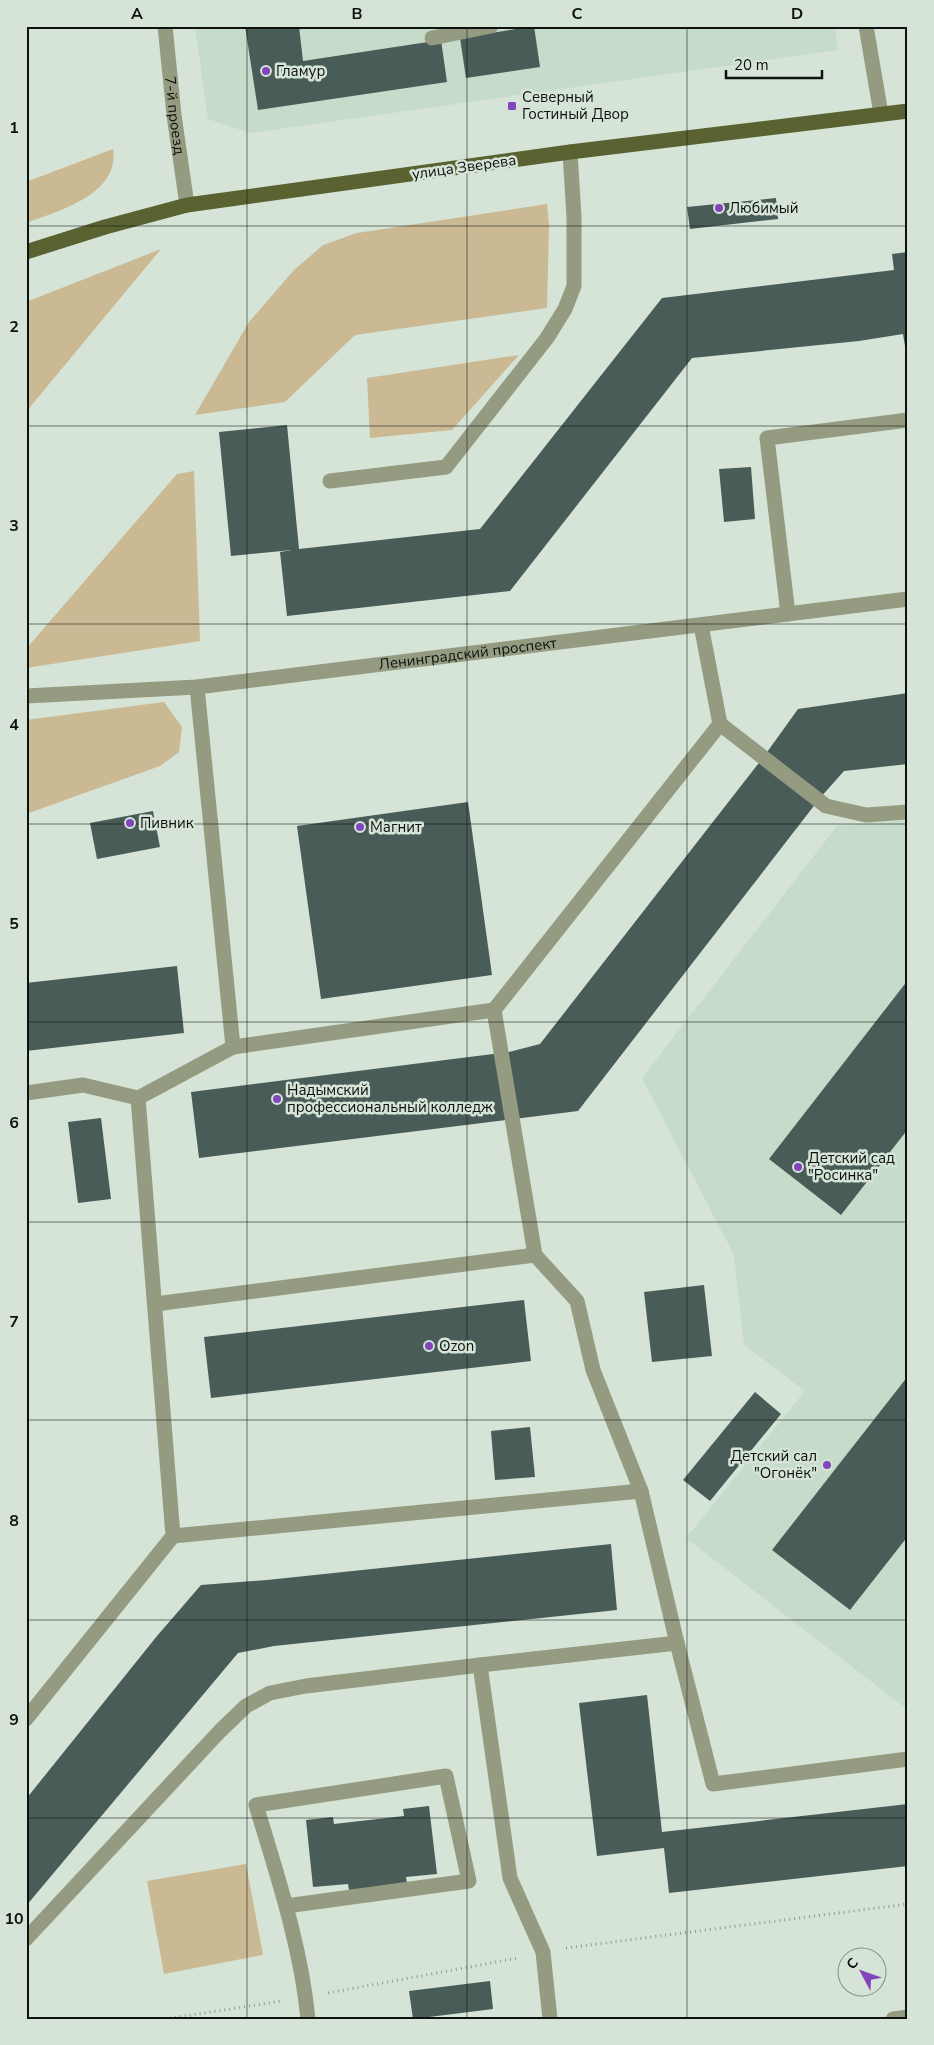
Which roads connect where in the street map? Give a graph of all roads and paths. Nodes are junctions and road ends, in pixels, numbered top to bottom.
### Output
1 (165, 26) edge
2 (491, 26) edge
3 (866, 26) edge
4 (432, 38) dead end
5 (908, 111) edge
6 (881, 114) junction
7 (570, 152) junction
8 (187, 205) junction
9 (26, 252) edge
10 (908, 420) edge
11 (330, 480) dead end
12 (908, 599) edge
13 (788, 614) junction
14 (701, 625) junction
15 (196, 687) junction
16 (26, 696) edge
17 (720, 724) junction
18 (908, 812) edge
19 (494, 1010) junction
20 (233, 1047) junction
21 (26, 1093) edge
22 (138, 1098) junction
23 (535, 1255) junction
24 (155, 1304) junction
25 (641, 1491) junction
26 (173, 1536) junction
27 (677, 1643) junction
28 (480, 1665) junction
29 (26, 1719) edge
30 (908, 1759) edge
31 (286, 1906) junction
32 (26, 1939) edge
33 (908, 2017) edge
34 (308, 2019) edge
35 (550, 2019) edge
36 (893, 2019) edge

1 - 8 street, 7-й проезд
2 - 4 street
3 - 6 street
5 - 6 main road, улица Зверева
6 - 7 main road, улица Зверева
7 - 8 main road, улица Зверева
7 - 11 street
8 - 9 main road, улица Зверева
10 - 13 street
12 - 13 street, Ленинградский проспект
13 - 14 street, Ленинградский проспект
14 - 15 street, Ленинградский проспект
14 - 17 street
15 - 16 street, Ленинградский проспект
15 - 20 street
17 - 18 street
17 - 19 street
19 - 20 street
19 - 23 street
20 - 22 street
21 - 22 street
22 - 24 street
23 - 24 street
23 - 25 street
24 - 26 street
25 - 26 street
25 - 27 street
26 - 29 street
27 - 28 street
27 - 30 street
28 - 32 street
28 - 35 street
31 - 31 street
31 - 34 street
33 - 36 street

